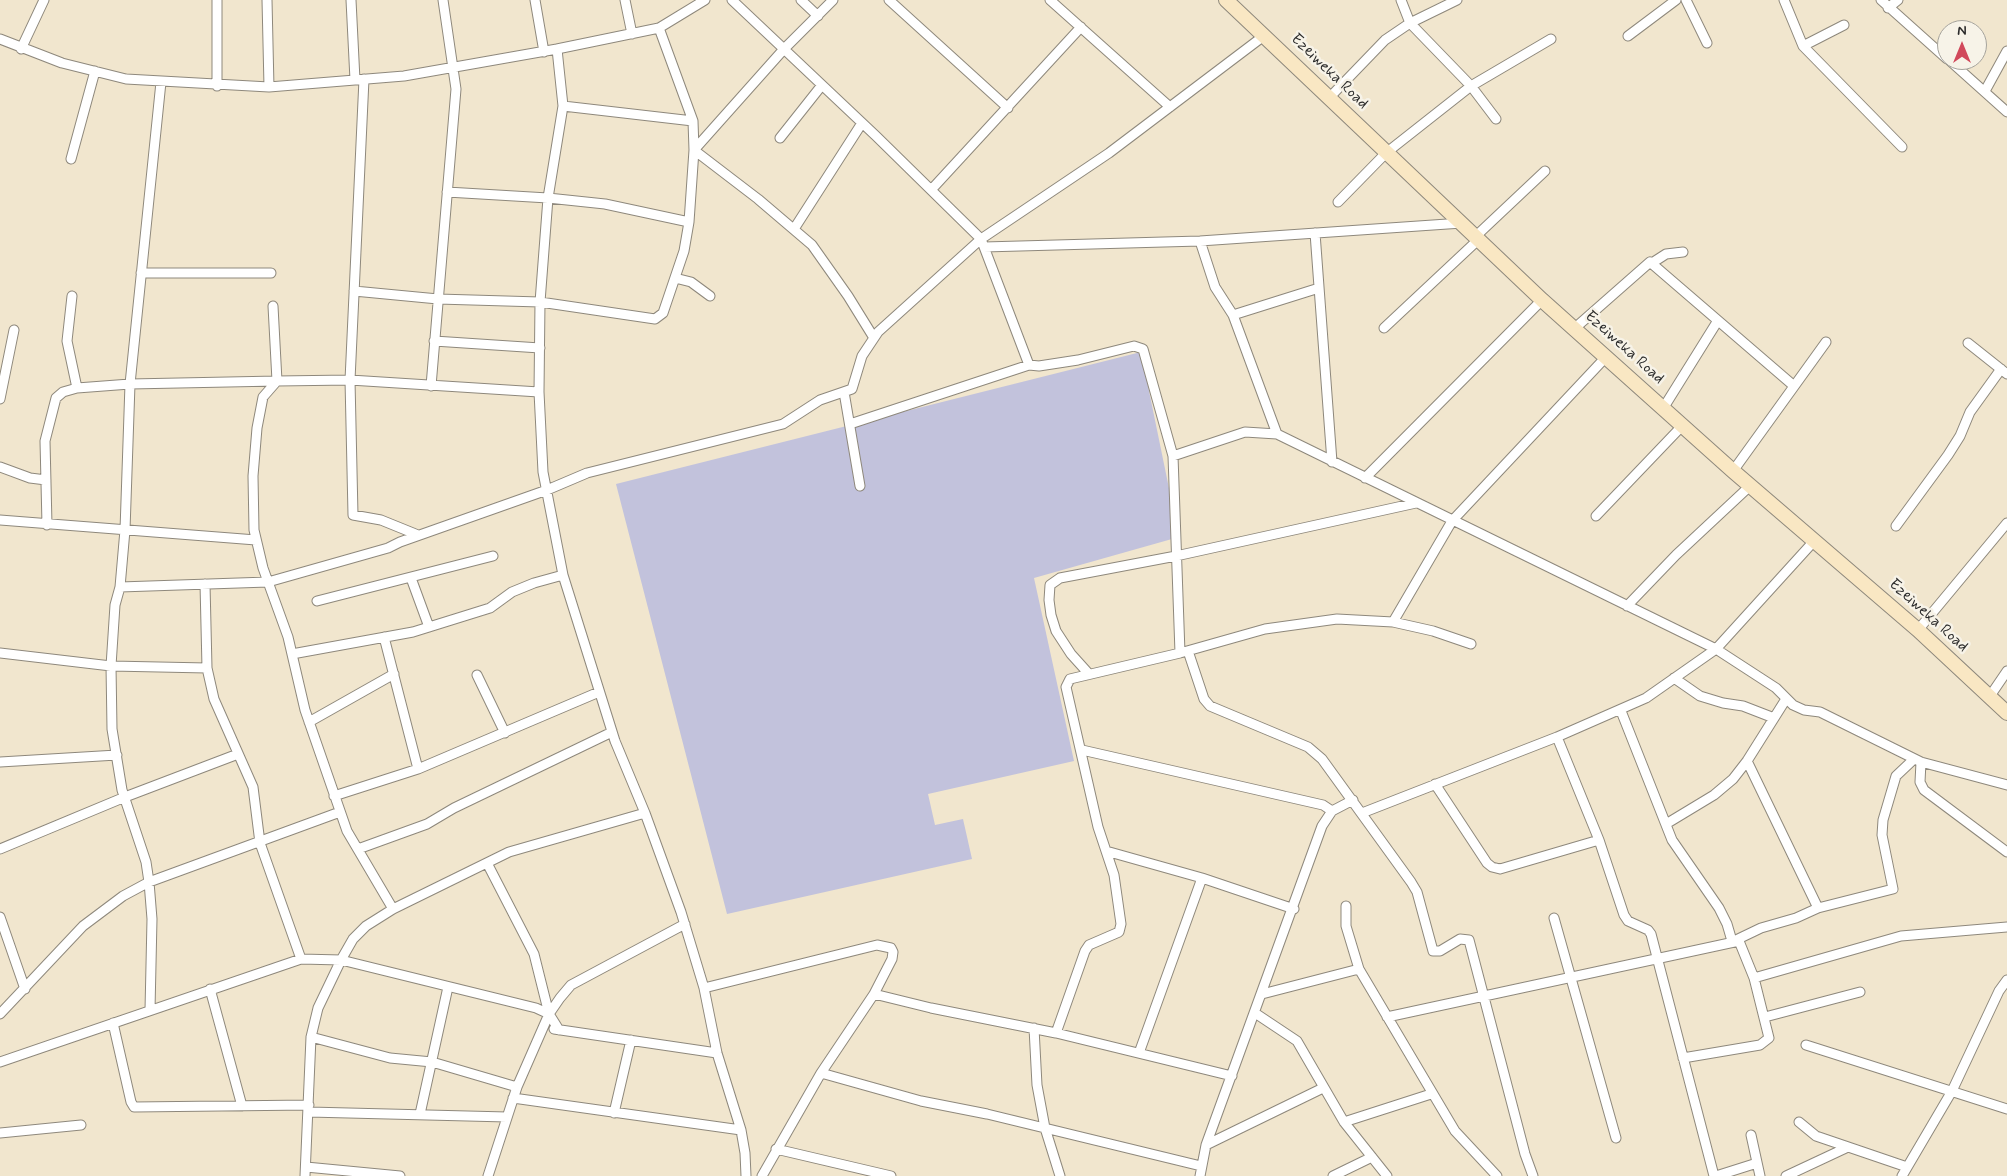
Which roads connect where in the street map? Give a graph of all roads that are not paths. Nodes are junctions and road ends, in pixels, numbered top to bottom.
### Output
1 (44, 0) edge
2 (217, 0) edge
3 (267, 0) edge
4 (351, 0) edge
5 (443, 0) edge
6 (535, 0) edge
7 (625, 0) edge
8 (705, 0) edge
9 (732, 0) edge
10 (801, 0) edge
11 (833, 0) edge
12 (889, 0) edge
13 (1050, 0) edge
14 (1226, 0) edge
15 (1401, 0) edge
16 (1456, 0) edge
17 (1676, 0) edge
18 (1686, 0) edge
19 (1784, 0) edge
20 (1881, 0) edge
21 (1898, 0) edge
22 (1888, 8) junction
23 (818, 16) junction
24 (1410, 23) junction
25 (1844, 25) dead end
26 (1081, 27) junction
27 (659, 28) junction
28 (632, 34) junction
29 (1265, 35) junction
30 (1628, 36) dead end
31 (1551, 39) dead end
32 (0, 40) edge
33 (1707, 43) dead end
34 (1803, 46) junction
35 (21, 49) junction
36 (784, 49) junction
37 (557, 50) junction
38 (1937, 50) edge
39 (2007, 51) edge
40 (544, 52) junction
41 (453, 68) junction
42 (1961, 70) edge
43 (95, 71) junction
44 (359, 80) junction
45 (161, 82) junction
46 (822, 85) junction
47 (217, 86) junction
48 (269, 86) junction
49 (1471, 86) junction
50 (1985, 91) junction
51 (1330, 98) junction
52 (563, 106) junction
53 (1008, 108) junction
54 (1170, 108) junction
55 (2007, 112) edge
56 (1496, 119) dead end
57 (693, 121) junction
58 (862, 123) junction
59 (780, 138) dead end
60 (1902, 147) dead end
61 (694, 150) junction
62 (1386, 153) junction
63 (71, 159) dead end
64 (1546, 171) dead end
65 (932, 190) junction
66 (447, 192) junction
67 (548, 198) junction
68 (1338, 202) dead end
69 (689, 222) junction
70 (1462, 223) junction
71 (794, 229) junction
72 (1315, 233) junction
73 (1477, 238) junction
74 (1200, 242) junction
75 (982, 243) junction
76 (1684, 252) dead end
77 (1652, 263) junction
78 (141, 273) junction
79 (271, 273) dead end
80 (675, 278) junction
81 (1319, 288) junction
82 (354, 291) junction
83 (72, 296) dead end
84 (710, 296) dead end
85 (438, 299) junction
86 (1542, 300) junction
87 (540, 302) junction
88 (273, 306) dead end
89 (1233, 315) junction
90 (1717, 322) junction
91 (1384, 328) dead end
92 (1575, 328) junction
93 (14, 330) dead end
94 (874, 338) junction
95 (434, 341) junction
96 (1826, 342) dead end
97 (1968, 343) dead end
98 (540, 348) junction
99 (1606, 357) junction
100 (1029, 364) junction
101 (2004, 371) edge
102 (350, 380) junction
103 (277, 381) junction
104 (130, 384) junction
105 (431, 386) junction
106 (1794, 386) junction
107 (77, 388) junction
108 (539, 392) junction
109 (844, 392) junction
110 (0, 399) edge
111 (1664, 407) junction
112 (850, 424) junction
113 (1684, 425) junction
114 (1277, 434) junction
115 (1173, 456) junction
116 (1332, 462) junction
117 (0, 467) edge
118 (1734, 471) junction
119 (1365, 478) junction
120 (46, 480) junction
121 (1750, 485) junction
122 (860, 486) dead end
123 (547, 490) junction
124 (1416, 503) junction
125 (1596, 516) dead end
126 (0, 520) edge
127 (1452, 521) junction
128 (2007, 523) edge
129 (47, 524) junction
130 (1896, 526) dead end
131 (125, 530) junction
132 (418, 535) junction
133 (256, 540) junction
134 (1815, 540) junction
135 (494, 556) dead end
136 (1176, 556) junction
137 (563, 575) junction
138 (411, 578) junction
139 (268, 582) junction
140 (205, 584) junction
141 (120, 587) junction
142 (317, 601) dead end
143 (1627, 606) junction
144 (1393, 622) junction
145 (430, 627) junction
146 (1918, 630) junction
147 (384, 637) junction
148 (1471, 644) dead end
149 (1716, 649) junction
150 (1184, 652) junction
151 (0, 653) edge
152 (292, 654) junction
153 (111, 666) junction
154 (208, 668) junction
155 (2007, 671) edge
156 (394, 674) junction
157 (1089, 674) junction
158 (477, 675) dead end
159 (1674, 678) junction
160 (600, 692) junction
161 (1990, 696) junction
162 (1786, 699) junction
163 (1621, 711) junction
164 (2007, 713) edge
165 (1774, 718) junction
166 (309, 722) junction
167 (612, 732) junction
168 (505, 733) junction
169 (1557, 737) junction
170 (1082, 750) junction
171 (238, 754) junction
172 (117, 755) junction
173 (1917, 760) junction
174 (1747, 761) junction
175 (0, 762) edge
176 (418, 769) junction
177 (1435, 784) junction
178 (2007, 786) edge
179 (334, 796) junction
180 (125, 797) junction
181 (1353, 800) junction
182 (1332, 811) junction
183 (340, 812) junction
184 (645, 813) junction
185 (1362, 813) junction
186 (1666, 824) junction
187 (1599, 840) junction
188 (260, 843) junction
189 (0, 849) edge
190 (358, 849) junction
191 (1106, 851) junction
192 (2007, 852) edge
193 (487, 863) junction
194 (1202, 878) junction
195 (149, 882) junction
196 (1346, 906) dead end
197 (1818, 908) junction
198 (393, 909) junction
199 (1294, 909) junction
200 (0, 917) edge
201 (1554, 918) dead end
202 (685, 924) junction
203 (2007, 927) edge
204 (1734, 941) junction
205 (301, 959) junction
206 (340, 960) junction
207 (1658, 960) junction
208 (1359, 968) junction
209 (1572, 978) junction
210 (1754, 978) junction
211 (2007, 980) edge
212 (448, 986) junction
213 (704, 988) junction
214 (25, 989) junction
215 (210, 989) junction
216 (1860, 992) dead end
217 (874, 994) junction
218 (1262, 994) junction
219 (1485, 996) junction
220 (150, 1010) junction
221 (1256, 1013) junction
222 (0, 1014) edge
223 (550, 1014) junction
224 (1765, 1016) junction
225 (1388, 1017) junction
226 (113, 1023) junction
227 (543, 1028) junction
228 (1034, 1028) junction
229 (559, 1030) junction
230 (1056, 1033) junction
231 (311, 1037) junction
232 (630, 1040) junction
233 (1806, 1045) dead end
234 (717, 1053) junction
235 (1139, 1053) junction
236 (1683, 1058) junction
237 (0, 1062) edge
238 (432, 1062) junction
239 (821, 1073) junction
240 (1232, 1076) junction
241 (517, 1087) junction
242 (1323, 1088) junction
243 (1952, 1091) junction
244 (1431, 1094) junction
245 (513, 1098) junction
246 (242, 1106) junction
247 (309, 1109) junction
248 (2007, 1109) edge
249 (614, 1113) junction
250 (420, 1114) junction
251 (507, 1117) junction
252 (1344, 1122) junction
253 (1799, 1122) dead end
254 (81, 1125) dead end
255 (1045, 1128) junction
256 (741, 1130) junction
257 (0, 1133) edge
258 (1750, 1136) dead end
259 (1616, 1138) dead end
260 (1206, 1145) junction
261 (1848, 1147) junction
262 (776, 1149) junction
263 (1372, 1157) junction
264 (1757, 1163) junction
265 (1201, 1166) junction
266 (1906, 1167) junction
267 (305, 1171) edge
268 (879, 1175) edge
269 (400, 1176) edge
270 (488, 1176) edge
271 (746, 1176) edge
272 (762, 1176) edge
273 (891, 1176) edge
274 (1060, 1176) edge
275 (1200, 1176) edge
276 (1333, 1176) edge
277 (1387, 1176) edge
278 (1497, 1176) edge
279 (1533, 1176) edge
280 (1715, 1176) edge
281 (1760, 1176) edge
282 (1786, 1176) edge
283 (1902, 1176) edge

1 - 35 street
2 - 47 street
3 - 48 street
4 - 44 street
5 - 41 street
6 - 40 street
7 - 28 street
8 - 27 street
9 - 36 street
10 - 23 street
11 - 23 street
12 - 53 street
13 - 26 street
14 - 29 main road, Ezeiweka Road
15 - 24 street
16 - 24 street
17 - 30 street
18 - 33 street
19 - 34 street
20 - 22 street
21 - 22 street
22 - 38 street
23 - 36 street
24 - 49 street
24 - 51 street
25 - 34 street
26 - 53 street
26 - 54 street
27 - 28 street
27 - 57 street
28 - 37 street
29 - 51 main road, Ezeiweka Road
29 - 54 street
31 - 49 street
32 - 35 street
34 - 60 street
35 - 43 street
36 - 46 street
36 - 61 street
37 - 40 street
37 - 52 street
39 - 50 street
40 - 41 street
41 - 44 street
41 - 66 street
42 - 50 street
43 - 45 street
43 - 63 street
44 - 48 street
44 - 82 street
45 - 47 street
45 - 78 street
46 - 58 street
46 - 59 street
47 - 48 street
49 - 56 street
49 - 62 street
50 - 55 street
51 - 62 main road, Ezeiweka Road
52 - 57 street
52 - 67 street
53 - 65 street
54 - 75 street
57 - 61 street
58 - 65 street
58 - 71 street
61 - 69 street
61 - 71 street
62 - 68 street
62 - 70 main road, Ezeiweka Road
64 - 73 street
65 - 75 street
66 - 67 street
66 - 85 street
67 - 69 street
67 - 87 street
69 - 80 street
70 - 72 street
70 - 73 main road, Ezeiweka Road
71 - 94 street
72 - 74 street
72 - 81 street
73 - 86 main road, Ezeiweka Road
73 - 91 street
74 - 75 street
74 - 89 street
75 - 94 street
75 - 100 street
76 - 77 street
77 - 90 street
77 - 92 street
78 - 79 street
78 - 104 street
80 - 84 street
80 - 87 street
81 - 89 street
81 - 116 street
82 - 85 street
82 - 102 street
83 - 107 street
85 - 87 street
85 - 95 street
86 - 92 main road, Ezeiweka Road
86 - 119 street
87 - 98 street
88 - 103 street
89 - 114 street
90 - 106 street
90 - 111 street
92 - 99 main road, Ezeiweka Road
93 - 110 street
94 - 109 street
95 - 98 street
95 - 105 street
96 - 106 street
97 - 101 street
98 - 108 street
99 - 111 main road, Ezeiweka Road
99 - 127 street
100 - 112 street
100 - 115 street
101 - 130 street
102 - 103 street
102 - 105 street
102 - 132 street
103 - 104 street
103 - 133 street
104 - 107 street
104 - 131 street
105 - 108 street
106 - 118 street
107 - 120 street
108 - 123 street
109 - 112 street
109 - 123 street
111 - 113 main road, Ezeiweka Road
112 - 122 street
113 - 118 main road, Ezeiweka Road
113 - 125 street
114 - 115 street
114 - 116 street
115 - 136 street
116 - 119 street
117 - 120 street
118 - 121 main road, Ezeiweka Road
119 - 124 street
120 - 129 street
121 - 134 main road, Ezeiweka Road
121 - 143 street
123 - 132 street
123 - 137 street
124 - 127 street
124 - 136 street
126 - 129 street
127 - 143 street
127 - 144 street
128 - 146 street
129 - 131 street
131 - 133 street
131 - 141 street
132 - 139 street
133 - 139 street
134 - 146 main road, Ezeiweka Road
134 - 149 street
135 - 138 street
136 - 150 street
136 - 157 street
137 - 145 street
137 - 160 street
138 - 142 street
138 - 145 street
139 - 140 street
139 - 152 street
140 - 141 street
140 - 154 street
141 - 153 street
143 - 149 street
144 - 148 street
144 - 150 street
145 - 147 street
146 - 161 main road, Ezeiweka Road
147 - 152 street
147 - 156 street
149 - 159 street
149 - 162 street
150 - 157 street
150 - 181 street
151 - 153 street
152 - 166 street
153 - 154 street
153 - 172 street
154 - 171 street
155 - 161 street
156 - 166 street
156 - 176 street
157 - 170 street
158 - 168 street
159 - 163 street
159 - 165 street
160 - 167 street
160 - 168 street
161 - 164 main road, Ezeiweka Road
162 - 165 street
162 - 173 street
163 - 169 street
163 - 186 street
165 - 174 street
166 - 179 street
167 - 184 street
167 - 190 street
168 - 176 street
169 - 177 street
169 - 187 street
170 - 182 street
170 - 191 street
171 - 180 street
171 - 188 street
172 - 175 street
172 - 180 street
173 - 178 street
173 - 192 street
173 - 197 street
174 - 186 street
174 - 197 street
176 - 179 street
177 - 185 street
177 - 187 street
179 - 183 street
180 - 189 street
180 - 195 street
181 - 182 street
181 - 185 street
182 - 199 street
183 - 188 street
183 - 190 street
184 - 193 street
184 - 202 street
185 - 219 street
186 - 204 street
187 - 207 street
188 - 195 street
188 - 205 street
190 - 198 street
191 - 194 street
191 - 230 street
193 - 198 street
193 - 223 street
194 - 199 street
194 - 235 street
195 - 214 street
195 - 220 street
196 - 208 street
197 - 204 street
198 - 206 street
199 - 218 street
200 - 214 street
201 - 209 street
202 - 213 street
202 - 223 street
203 - 210 street
204 - 207 street
204 - 210 street
205 - 206 street
205 - 215 street
206 - 212 street
206 - 231 street
207 - 209 street
207 - 236 street
208 - 218 street
208 - 225 street
209 - 219 street
209 - 259 street
210 - 224 street
211 - 243 street
212 - 223 street
212 - 238 street
213 - 217 street
213 - 234 street
214 - 222 street
215 - 220 street
215 - 246 street
216 - 224 street
217 - 228 street
217 - 239 street
218 - 221 street
219 - 225 street
219 - 279 street
220 - 226 street
221 - 240 street
221 - 242 street
223 - 227 street
223 - 229 street
224 - 236 street
225 - 244 street
226 - 237 street
226 - 246 street
227 - 229 street
227 - 241 street
228 - 230 street
228 - 255 street
229 - 232 street
230 - 235 street
231 - 238 street
231 - 247 street
232 - 234 street
232 - 249 street
233 - 243 street
234 - 256 street
235 - 240 street
236 - 280 street
238 - 241 street
238 - 250 street
239 - 255 street
239 - 262 street
240 - 260 street
241 - 245 street
242 - 252 street
242 - 260 street
243 - 248 street
243 - 266 street
244 - 252 street
244 - 278 street
245 - 249 street
245 - 251 street
246 - 247 street
247 - 250 street
247 - 267 street
249 - 256 street
250 - 251 street
251 - 270 street
252 - 263 street
253 - 261 street
254 - 257 street
255 - 265 street
255 - 274 street
256 - 271 street
258 - 264 street
260 - 265 street
261 - 266 street
261 - 282 street
262 - 268 street
262 - 272 street
263 - 276 street
263 - 277 street
264 - 280 street
264 - 281 street
265 - 275 street
266 - 283 street
267 - 269 street
268 - 273 street

